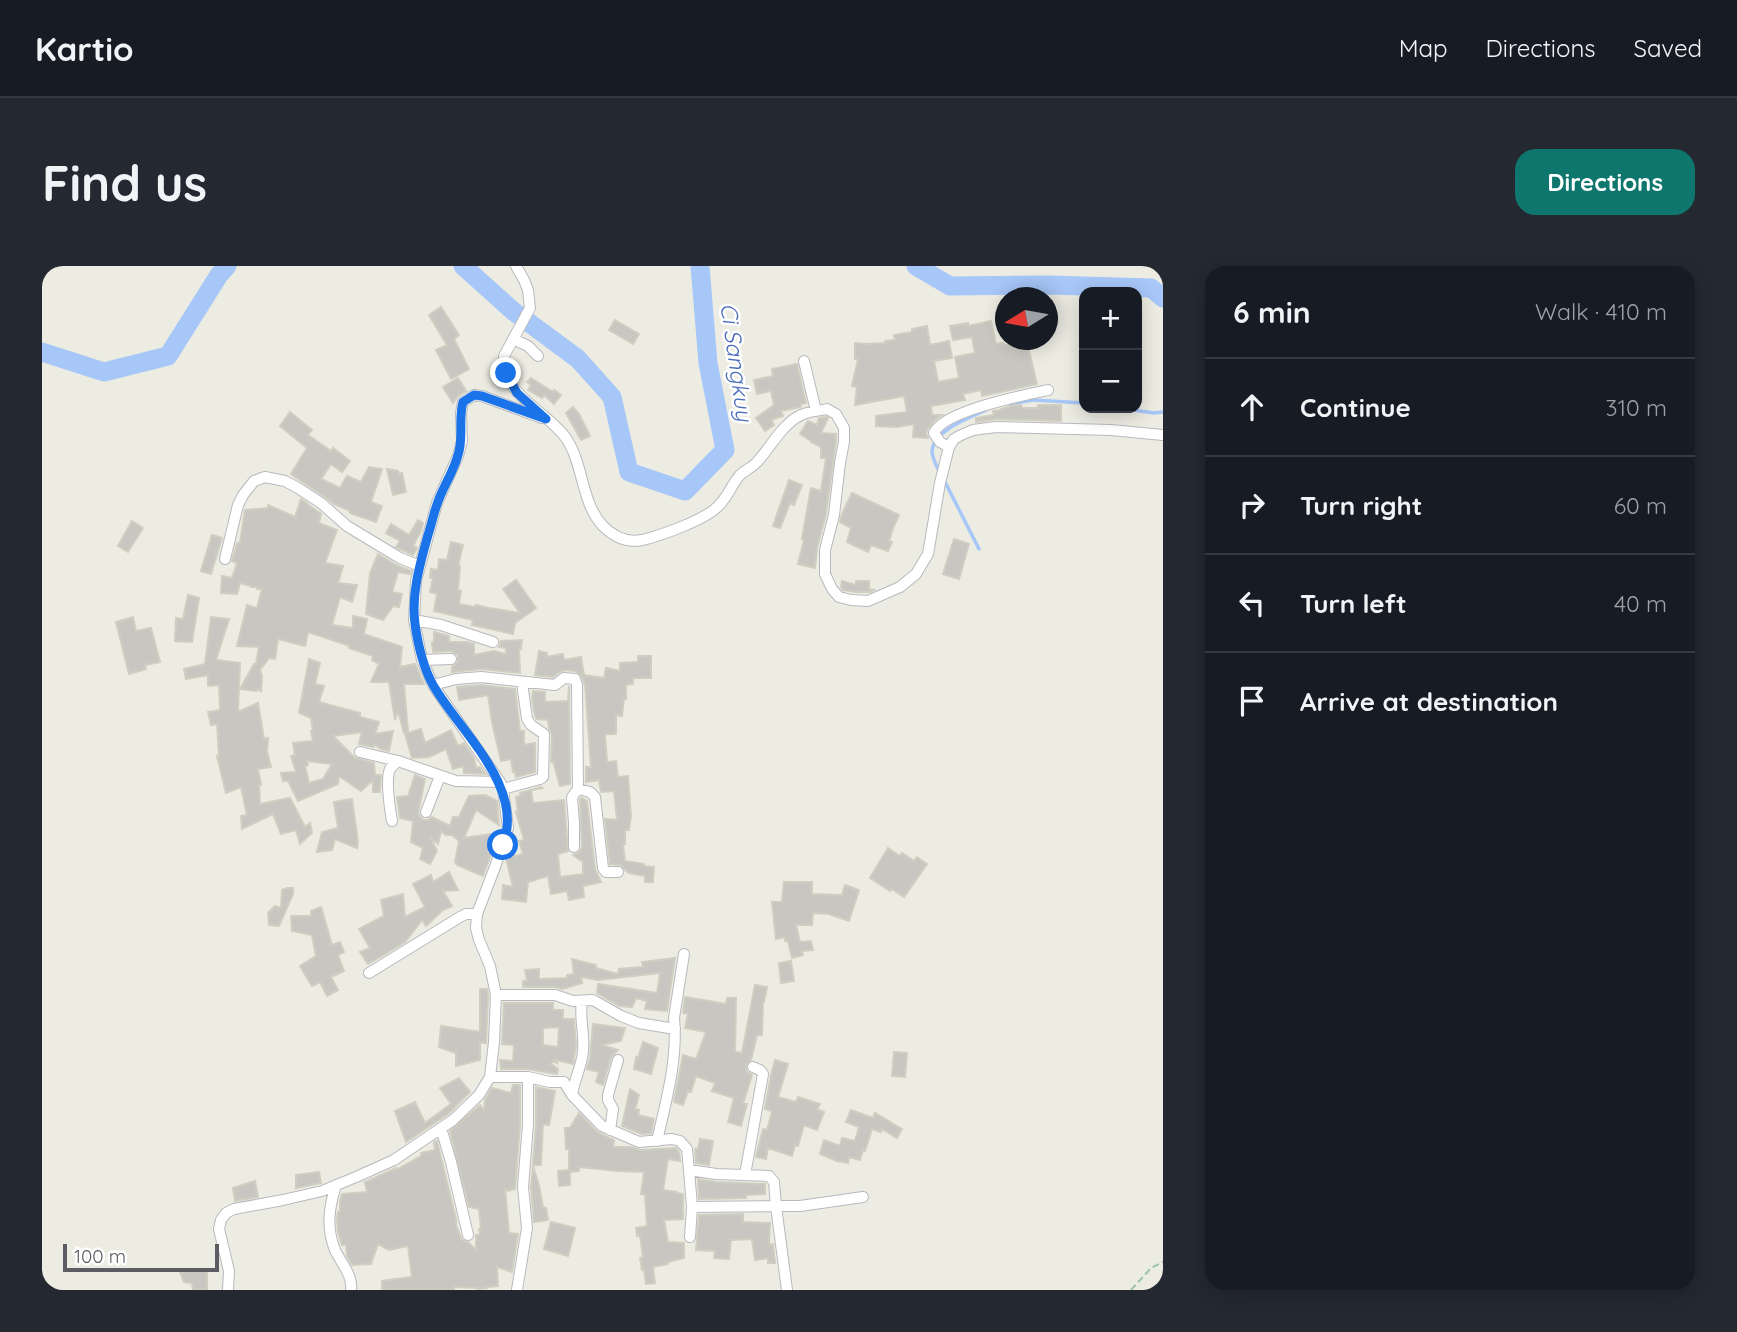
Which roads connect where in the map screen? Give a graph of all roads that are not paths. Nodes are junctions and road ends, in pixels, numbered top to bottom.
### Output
1 (516, 266) edge
2 (515, 335) junction
3 (538, 356) dead end
4 (804, 361) dead end
5 (1048, 390) dead end
6 (816, 411) junction
7 (546, 419) junction
8 (1163, 435) edge
9 (942, 441) junction
10 (225, 559) dead end
11 (420, 566) junction
12 (414, 620) junction
13 (493, 642) dead end
14 (452, 659) dead end
15 (422, 660) junction
16 (522, 683) junction
17 (433, 685) junction
18 (359, 752) dead end
19 (398, 761) junction
20 (440, 776) junction
21 (501, 785) junction
22 (578, 789) junction
23 (426, 812) dead end
24 (392, 821) dead end
25 (574, 847) dead end
26 (618, 872) dead end
27 (477, 914) junction
28 (684, 954) dead end
29 (369, 973) dead end
30 (496, 995) junction
31 (582, 1001) junction
32 (675, 1029) junction
33 (618, 1060) dead end
34 (753, 1067) dead end
35 (490, 1077) junction
36 (528, 1077) junction
37 (572, 1095) junction
38 (441, 1128) junction
39 (610, 1130) junction
40 (657, 1141) junction
41 (689, 1170) junction
42 (745, 1175) junction
43 (336, 1185) junction
44 (863, 1197) dead end
45 (776, 1206) junction
46 (692, 1207) junction
47 (468, 1235) dead end
48 (690, 1237) dead end
49 (228, 1290) edge
50 (351, 1290) edge
51 (517, 1290) edge
52 (787, 1290) edge

1 - 2 street
2 - 3 street
2 - 7 street
4 - 6 street
5 - 9 street
6 - 7 street
6 - 9 street
7 - 11 street
8 - 9 street
10 - 11 street
11 - 12 street
12 - 13 street
12 - 15 street
14 - 15 street
15 - 17 street
16 - 17 street
16 - 21 street
16 - 22 street
17 - 21 street
18 - 19 street
19 - 20 street
19 - 24 street
20 - 21 street
20 - 23 street
21 - 27 street
22 - 25 street
22 - 26 street
27 - 29 street
27 - 30 street
28 - 32 street
30 - 31 street
30 - 35 street
31 - 32 street
31 - 37 street
32 - 40 street
33 - 39 street
34 - 42 street
35 - 36 street
35 - 38 street
36 - 37 street
36 - 51 street
37 - 39 street
38 - 43 street
38 - 47 street
39 - 40 street
40 - 41 street
41 - 42 street
41 - 46 street
42 - 45 street
43 - 49 street
43 - 50 street
44 - 45 street
45 - 46 street
45 - 52 street
46 - 48 street

